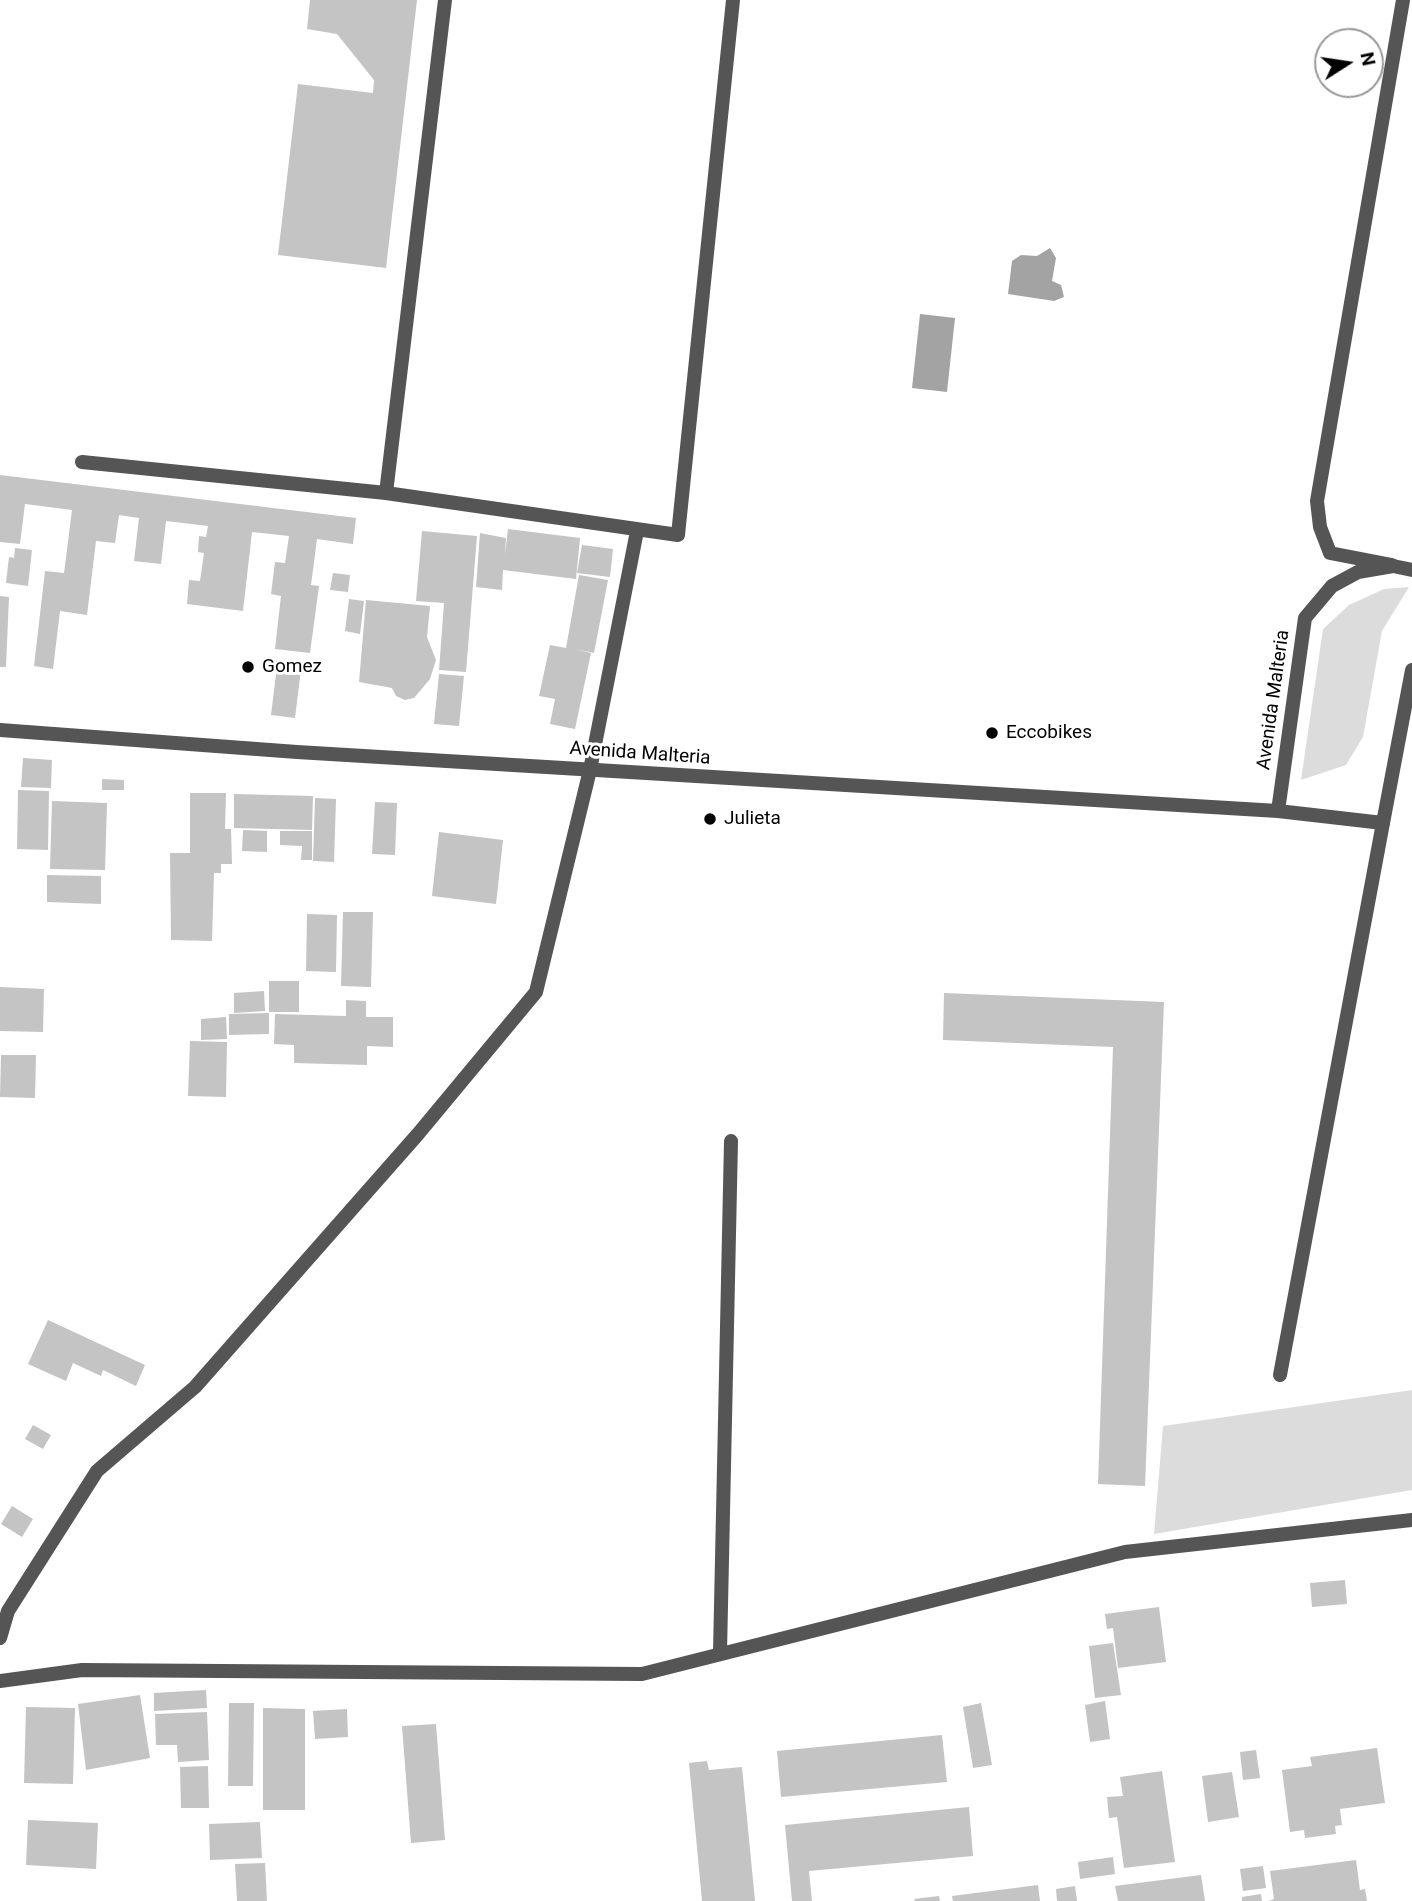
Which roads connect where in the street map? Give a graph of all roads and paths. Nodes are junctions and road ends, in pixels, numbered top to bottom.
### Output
1 (445, 0) edge
2 (733, 0) edge
3 (1403, 0) edge
4 (82, 462) dead end
5 (386, 493) junction
6 (637, 531) junction
7 (1393, 566) junction
8 (1412, 570) edge
9 (1412, 670) edge
10 (0, 730) edge
11 (590, 770) junction
12 (1278, 811) junction
13 (1383, 823) junction
14 (731, 1141) dead end
15 (1280, 1375) dead end
16 (1412, 1520) edge
17 (0, 1638) edge
18 (720, 1652) junction
19 (0, 1681) edge

1 - 5 street
2 - 6 street
3 - 7 street, Avenida Malteria
4 - 5 street
5 - 6 street
6 - 11 street
7 - 8 street, Avenida Malteria
7 - 12 street, Avenida Malteria
9 - 13 street
10 - 11 street, Avenida Malteria
11 - 12 street, Avenida Malteria
11 - 17 street
12 - 13 street, Avenida Malteria
13 - 15 street
14 - 18 street
16 - 18 street
18 - 19 street

